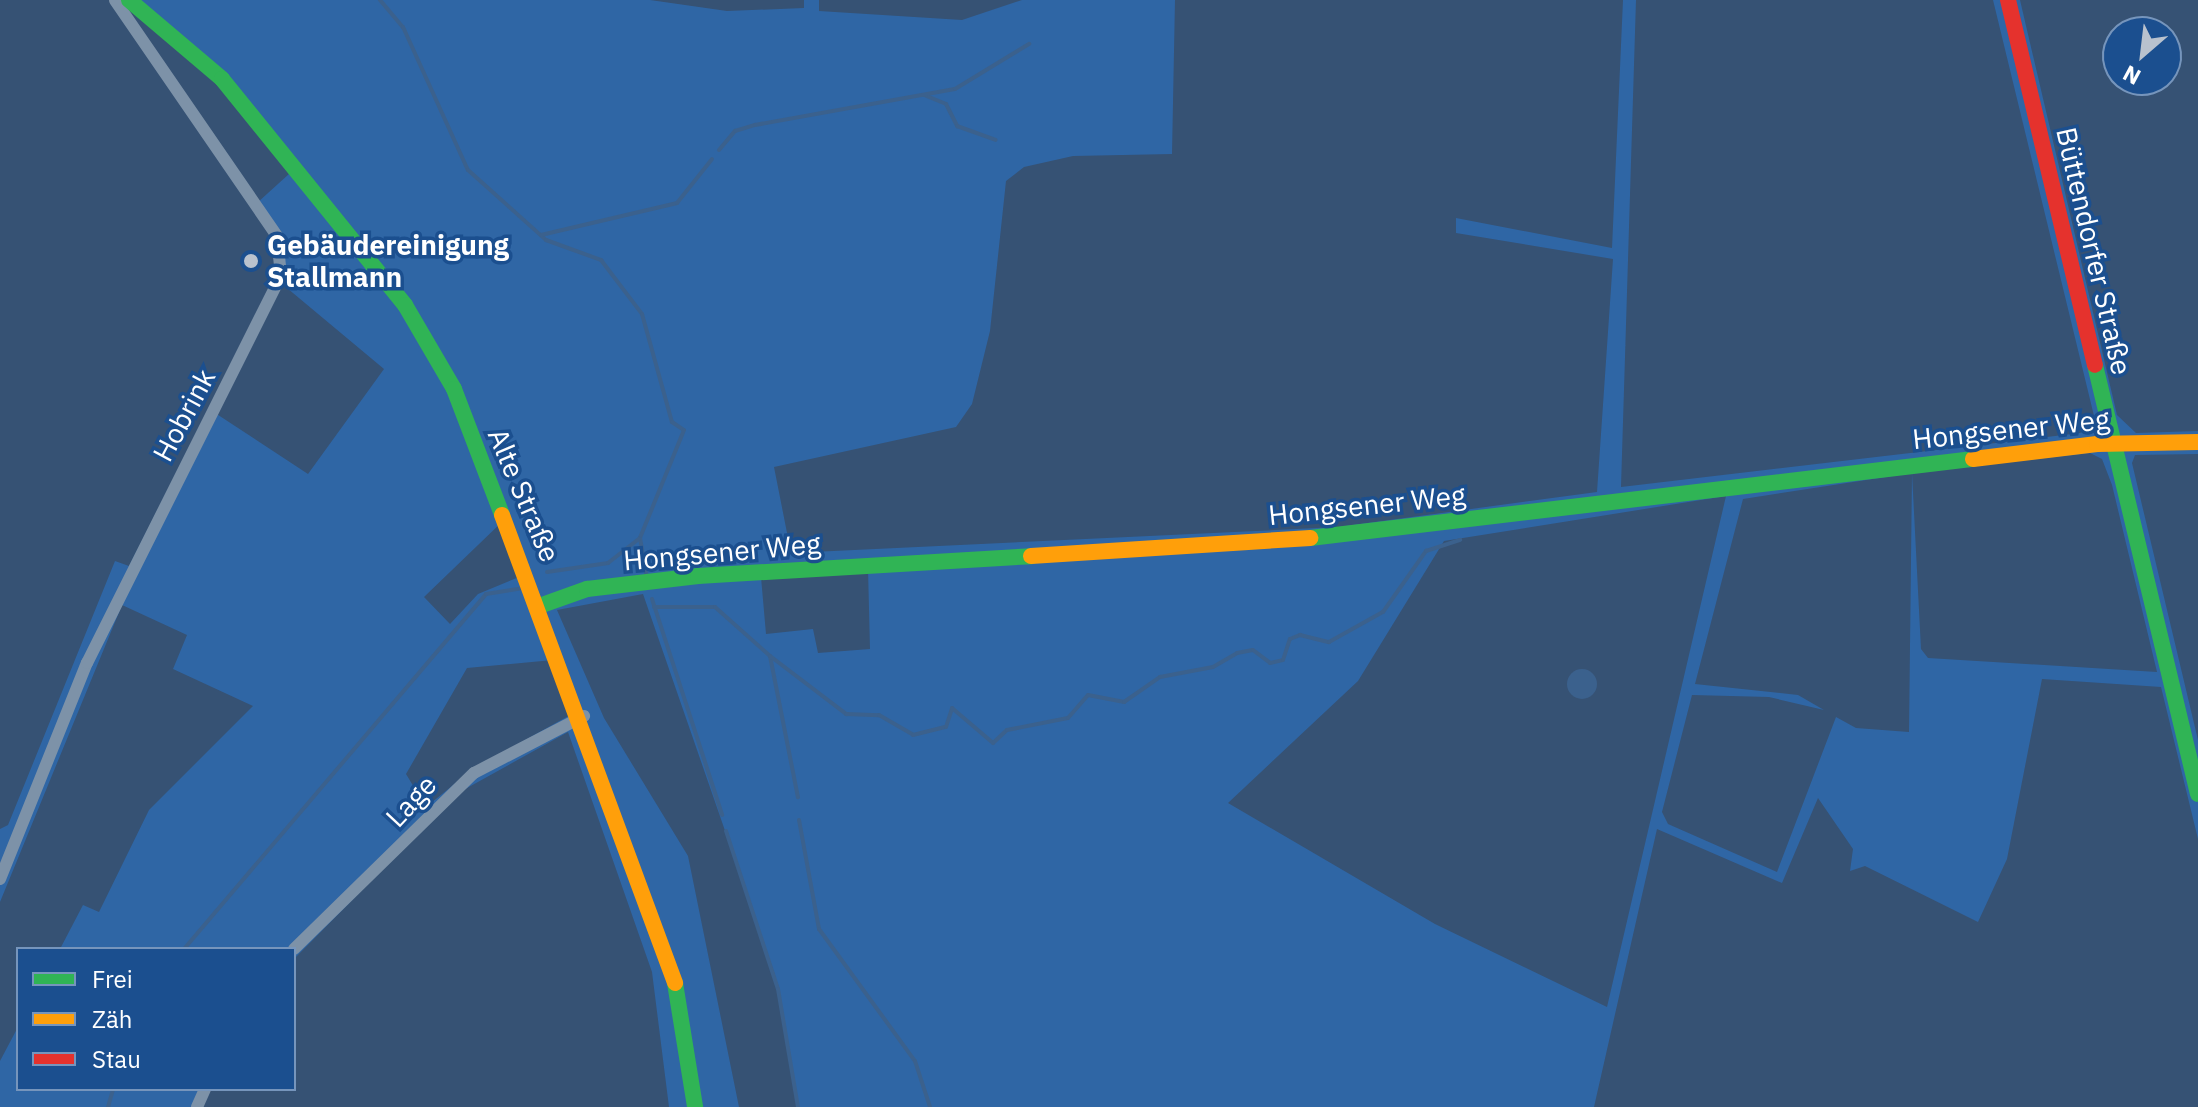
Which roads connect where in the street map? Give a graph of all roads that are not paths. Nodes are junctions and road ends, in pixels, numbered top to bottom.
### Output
1 (115, 0) edge
2 (129, 0) edge
3 (2008, 0) edge
4 (2198, 442) edge
5 (2112, 443) junction
6 (542, 605) junction
7 (584, 716) junction
8 (2198, 794) edge
9 (6, 845) edge
10 (0, 879) edge
11 (296, 947) edge
12 (695, 1107) edge

1 - 9 street, Hobrink
2 - 6 street, Alte Straße
3 - 5 street, Büttendorfer Straße
4 - 5 street, Hongsener Weg
5 - 6 street, Hongsener Weg
5 - 8 street, Büttendorfer Straße
6 - 7 street, Alte Straße
7 - 11 street, Lage
7 - 12 street, Alte Straße
9 - 10 street, Hobrink

